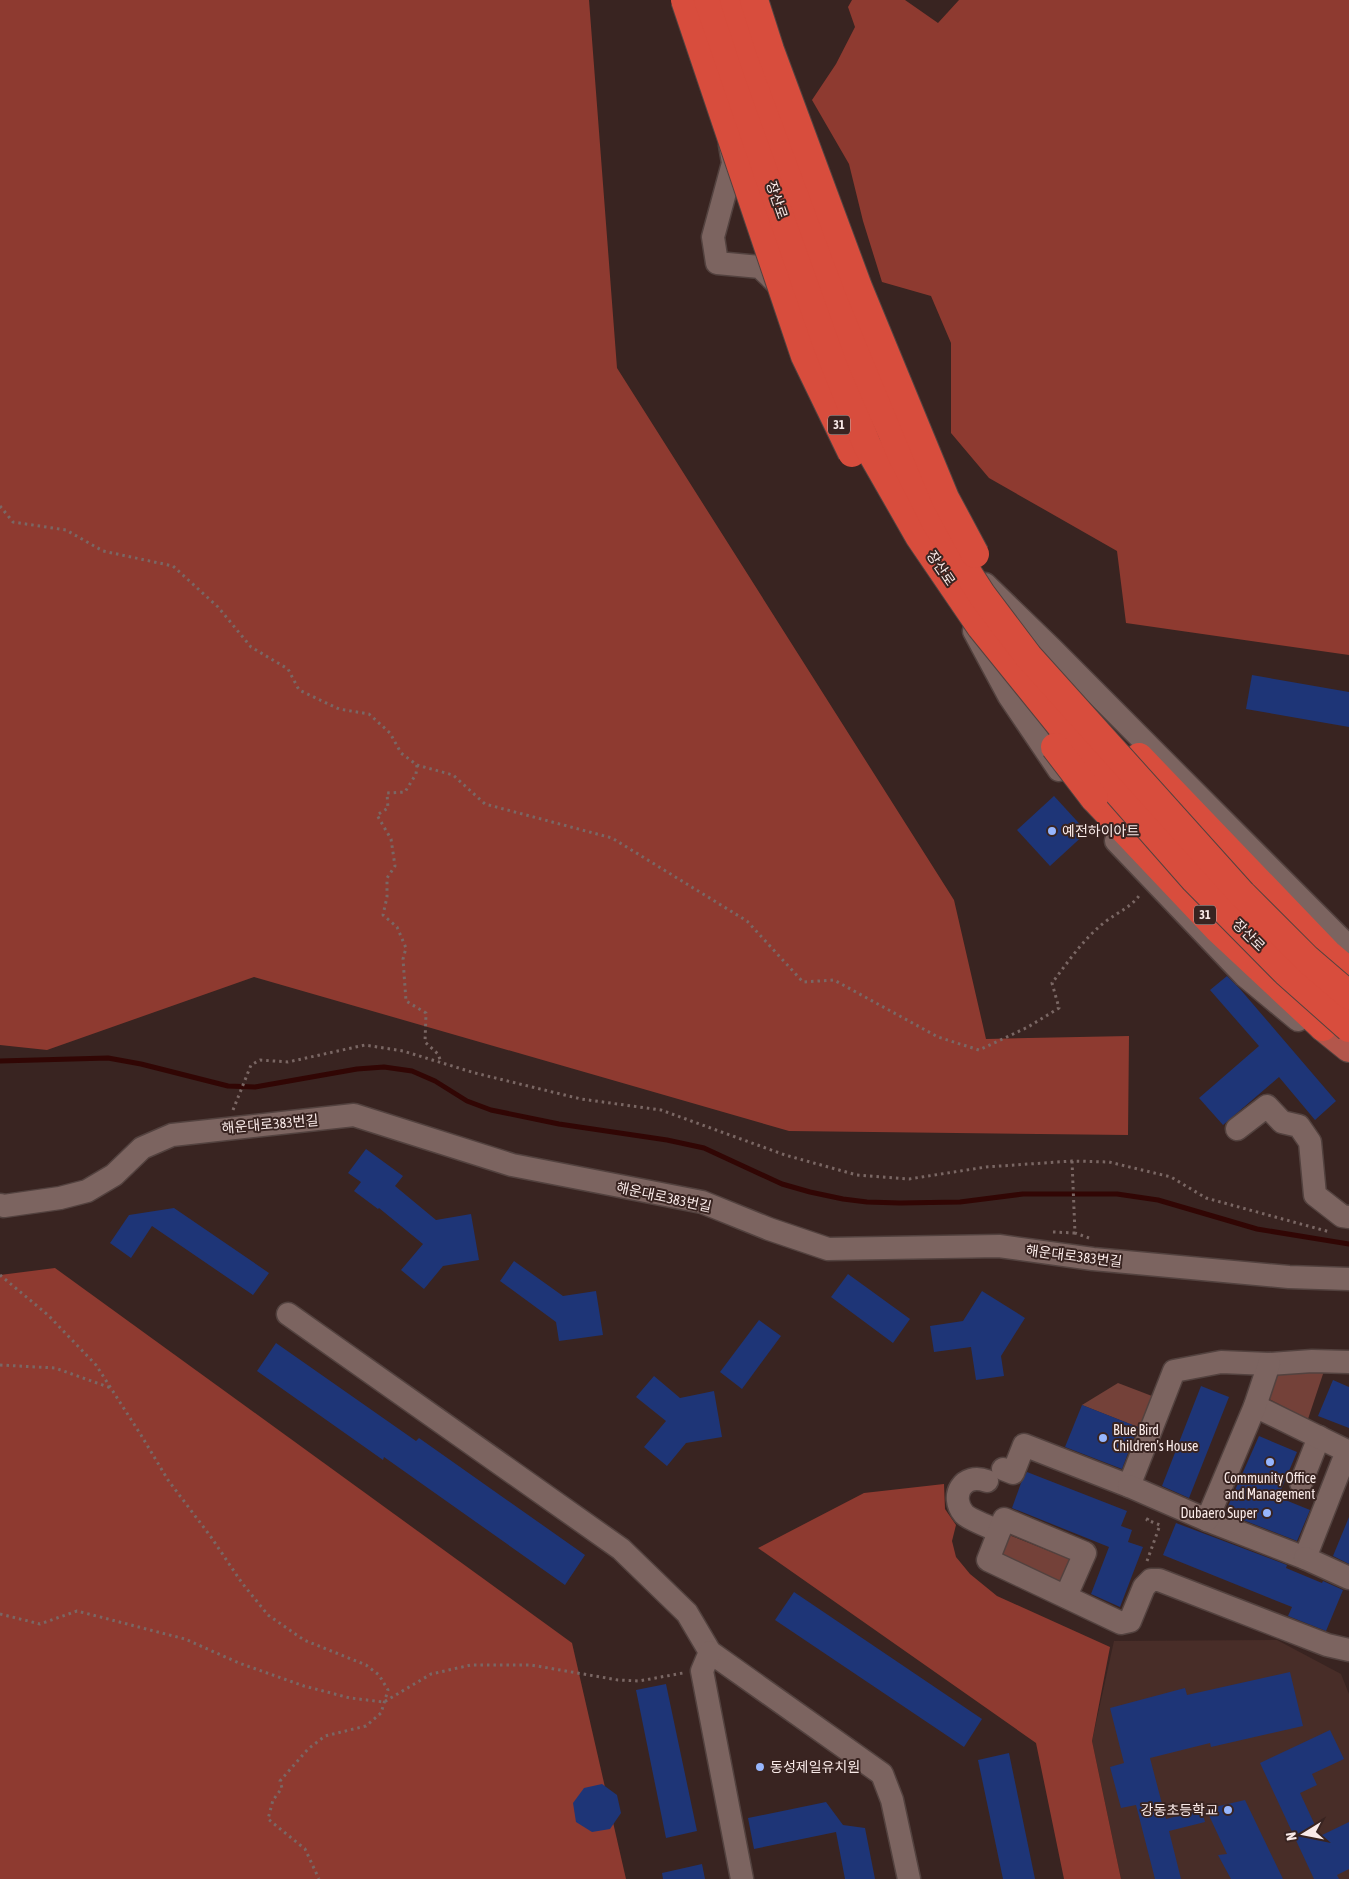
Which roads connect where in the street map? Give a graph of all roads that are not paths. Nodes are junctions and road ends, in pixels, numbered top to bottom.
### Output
1 (685, 0) edge
2 (698, 0) edge
3 (708, 0) edge
4 (745, 3) edge
5 (708, 28) junction
6 (979, 578) junction
7 (956, 595) junction
8 (1349, 947) edge
9 (1349, 972) edge
10 (1349, 995) edge
11 (1336, 1027) edge
12 (1349, 1048) edge
13 (1349, 1063) edge
14 (1237, 1129) dead end
15 (0, 1205) edge
16 (1344, 1226) edge
17 (1349, 1279) edge
18 (288, 1314) dead end
19 (1349, 1362) edge
20 (1270, 1364) junction
21 (1255, 1406) junction
22 (1319, 1437) junction
23 (1302, 1483) dead end
24 (1129, 1486) junction
25 (1207, 1520) junction
26 (999, 1531) junction
27 (1305, 1558) junction
28 (1349, 1578) edge
29 (1066, 1596) junction
30 (1349, 1650) edge
31 (706, 1662) junction
32 (742, 1879) edge
33 (909, 1879) edge

1 - 11 highway, 31, bridge
2 - 5 street
3 - 11 highway, 장산로, bridge
4 - 5 street
4 - 6 street
4 - 9 highway, bridge
4 - 10 highway, 장산로, bridge
5 - 7 street
6 - 7 street
6 - 8 street
7 - 13 street
11 - 12 main road, 31
14 - 16 street
15 - 17 street, 해운대로383번길
18 - 31 street
19 - 20 street
20 - 21 street
20 - 24 street
21 - 22 street
21 - 25 street
22 - 23 street
22 - 27 street
24 - 25 street
24 - 26 street
25 - 27 street
26 - 29 street
26 - 29 street
27 - 28 street
29 - 30 street
31 - 32 street
31 - 33 street

